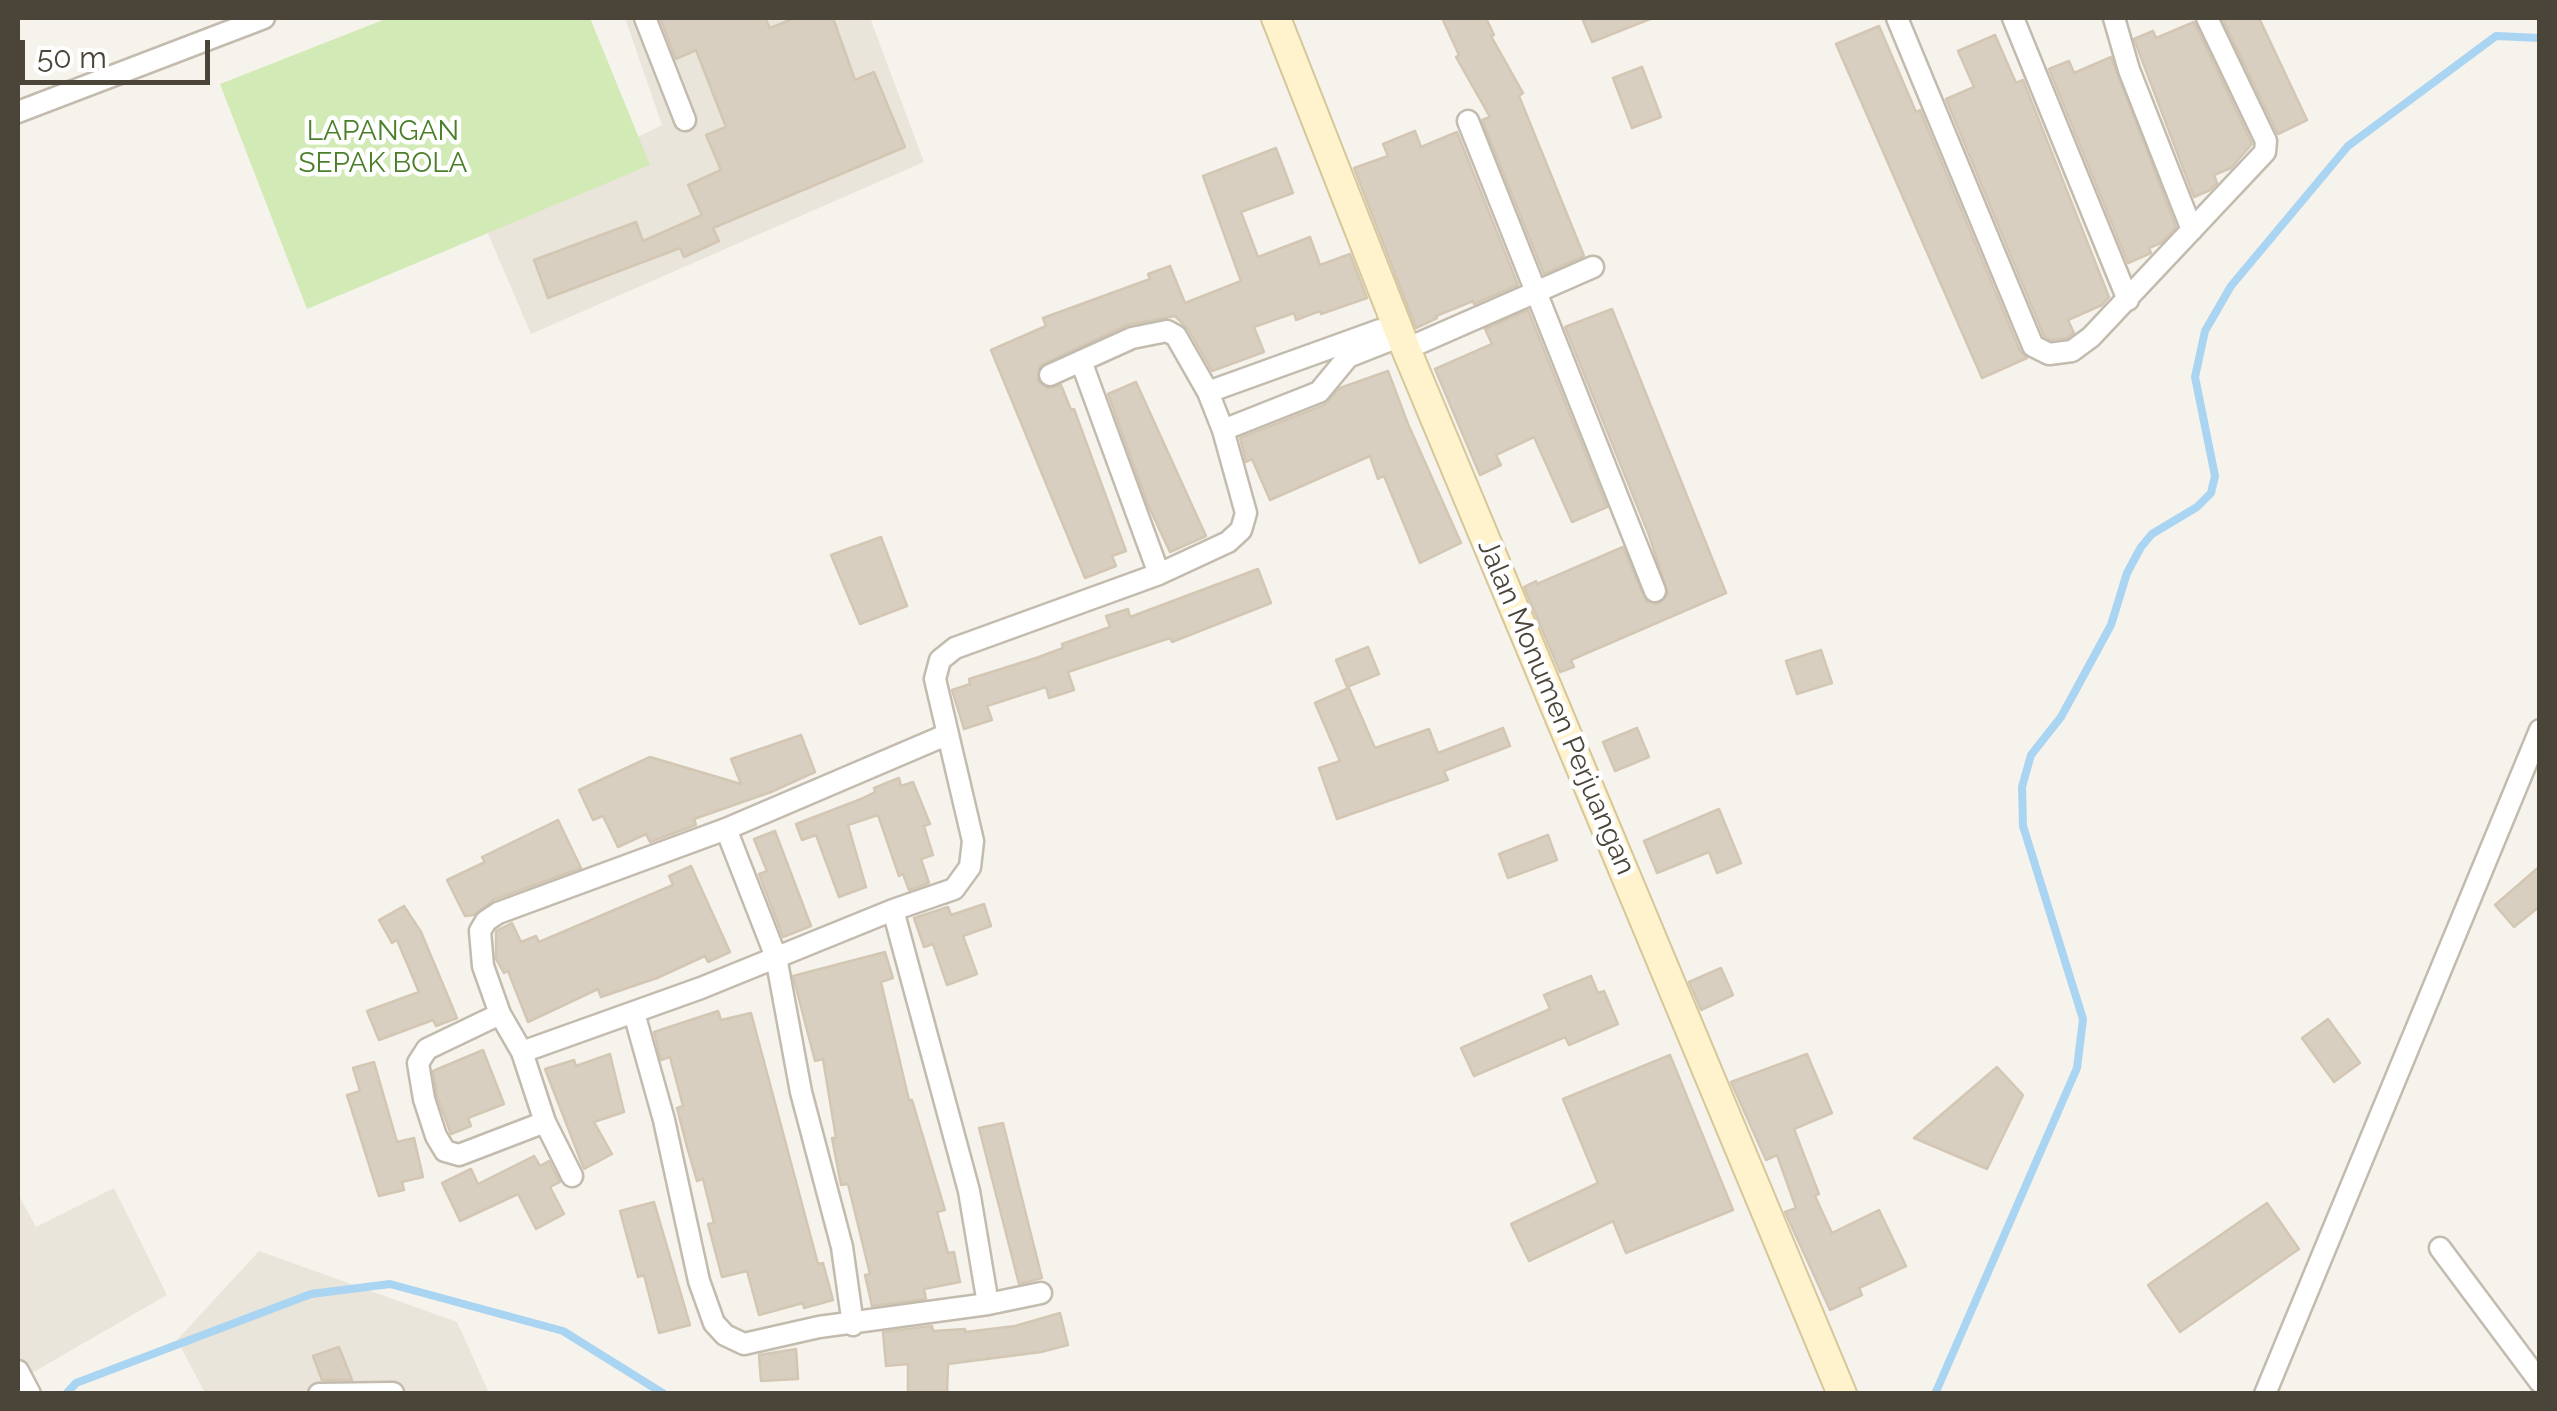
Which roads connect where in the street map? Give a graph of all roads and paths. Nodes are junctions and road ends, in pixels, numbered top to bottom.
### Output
1 (264, 18) edge
2 (645, 18) edge
3 (1276, 18) edge
4 (1897, 18) edge
5 (2014, 18) edge
6 (2114, 18) edge
7 (2207, 18) edge
8 (18, 112) edge
9 (685, 120) dead end
10 (1468, 121) dead end
11 (2192, 230) junction
12 (1593, 268) dead end
13 (1537, 292) junction
14 (2128, 300) junction
15 (1401, 337) junction
16 (1081, 361) junction
17 (1050, 375) dead end
18 (1208, 392) junction
19 (1224, 430) junction
20 (1159, 574) junction
21 (1655, 591) dead end
22 (2540, 730) edge
23 (946, 734) junction
24 (726, 829) junction
25 (893, 910) junction
26 (776, 957) junction
27 (634, 1013) junction
28 (500, 1014) junction
29 (522, 1052) junction
30 (545, 1122) junction
31 (572, 1176) dead end
32 (2440, 1248) dead end
33 (1041, 1292) dead end
34 (988, 1304) junction
35 (854, 1325) junction
36 (18, 1370) edge
37 (2540, 1382) edge
38 (392, 1392) edge
39 (30, 1394) edge
40 (320, 1394) edge
41 (1842, 1394) edge
42 (2265, 1394) edge

1 - 8 street
2 - 9 street
3 - 15 street, Jalan Monumen Perjuangan
4 - 14 street
5 - 14 street
6 - 11 street
7 - 11 street
10 - 13 street
11 - 14 street
12 - 13 street
13 - 15 street
13 - 21 street
15 - 18 street
15 - 19 street
15 - 41 street, Jalan Monumen Perjuangan
16 - 17 street
16 - 18 street
16 - 20 street
18 - 19 street
19 - 20 street
20 - 23 street
22 - 42 street
23 - 24 street
23 - 25 street
24 - 26 street
24 - 28 street
25 - 26 street
25 - 34 street
26 - 27 street
26 - 35 street
27 - 29 street
27 - 35 street
28 - 29 street
28 - 30 street
29 - 30 street
30 - 31 street
32 - 37 street
33 - 34 street
34 - 35 street
36 - 39 street
38 - 40 street

